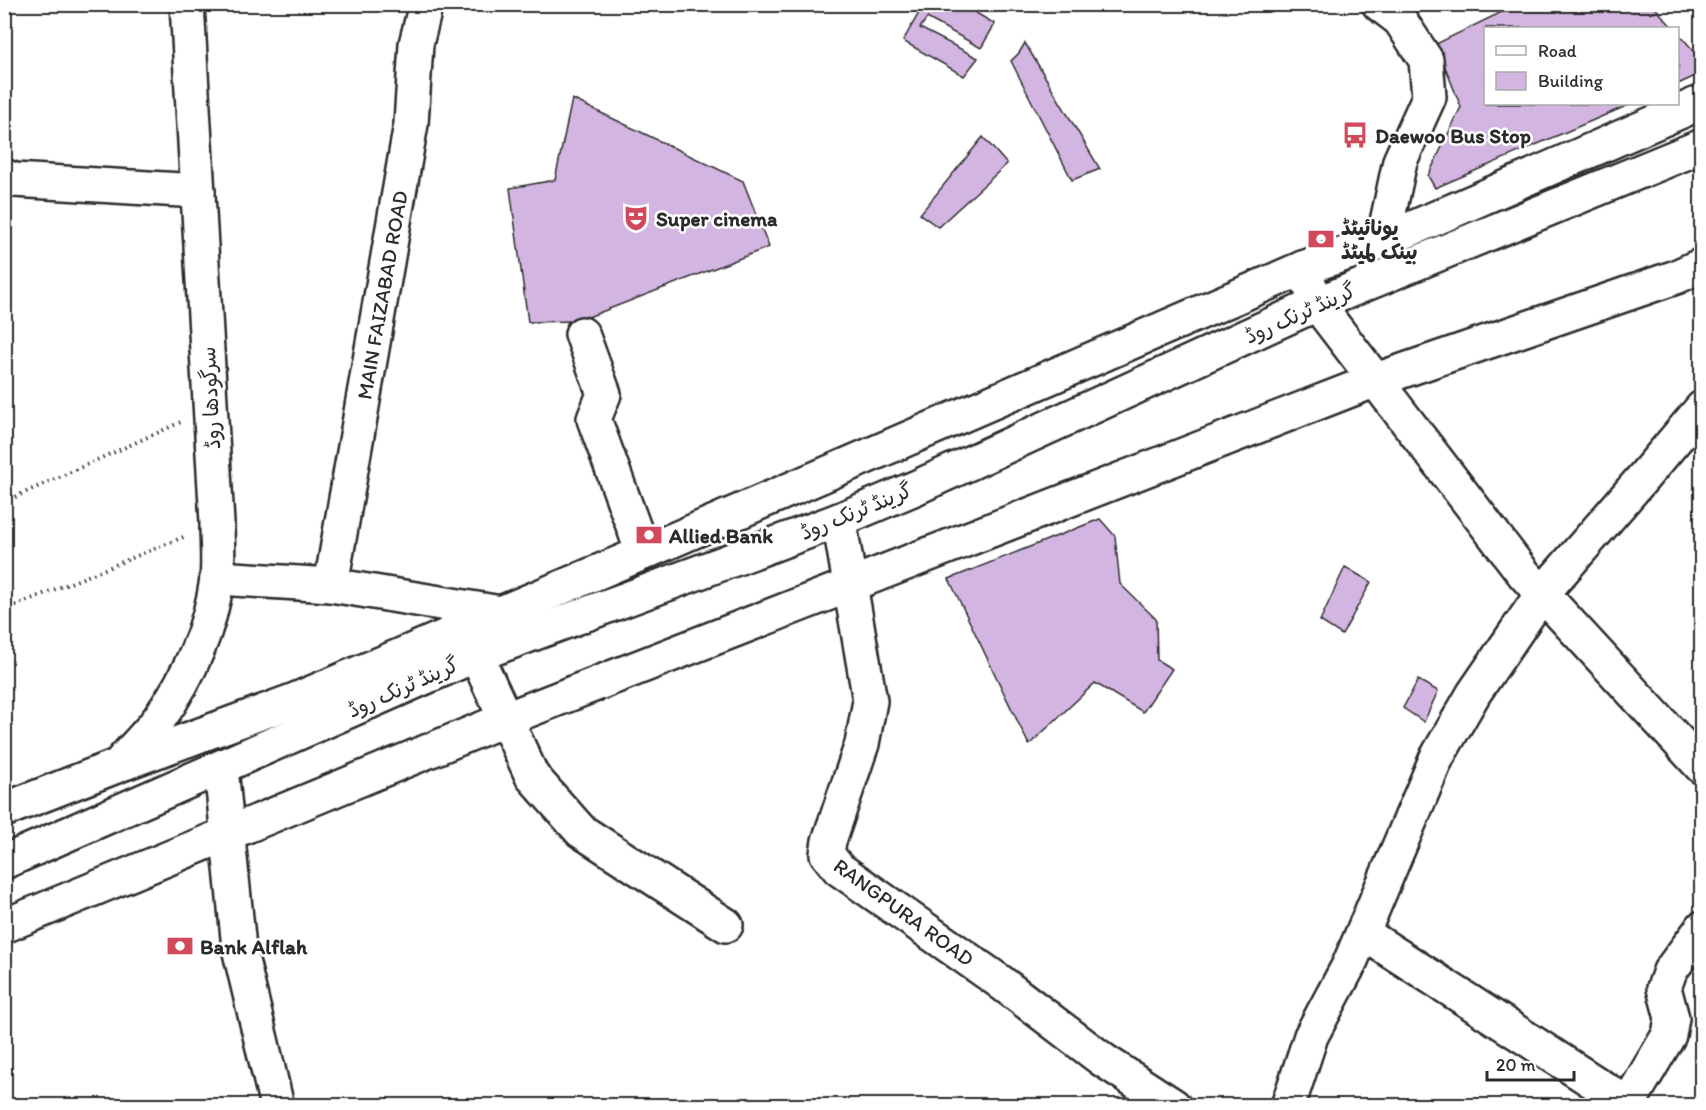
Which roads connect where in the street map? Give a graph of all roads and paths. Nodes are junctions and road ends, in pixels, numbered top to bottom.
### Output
1 (187, 4) edge
2 (426, 4) edge
3 (1379, 4) edge
4 (1701, 102) edge
5 (1701, 146) edge
6 (4, 176) edge
7 (198, 191) junction
8 (1383, 241) junction
9 (1701, 265) edge
10 (1303, 268) junction
11 (1317, 304) junction
12 (582, 334) dead end
13 (1376, 380) junction
14 (1701, 408) edge
15 (210, 409) junction
16 (4, 502) edge
17 (839, 520) junction
18 (217, 524) junction
19 (643, 553) junction
20 (217, 578) junction
21 (330, 585) junction
22 (850, 585) junction
23 (1542, 594) junction
24 (4, 610) edge
25 (501, 612) junction
26 (476, 655) junction
27 (506, 719) junction
28 (119, 765) junction
29 (1701, 767) edge
30 (221, 768) junction
31 (4, 810) edge
32 (228, 833) junction
33 (4, 862) edge
34 (726, 924) dead end
35 (4, 926) edge
36 (1701, 928) edge
37 (1363, 933) junction
38 (1627, 1105) edge
39 (277, 1106) edge
40 (1174, 1106) edge
41 (1288, 1106) edge

1 - 7 street, سرگودھا روڈ
2 - 21 street, MAIN FAIZABAD ROAD
3 - 8 street
4 - 8 street, گرینڈ ٹرنک روڈ
5 - 11 street, گرینڈ ٹرنک روڈ
6 - 7 street
7 - 15 street, سرگودھا روڈ
8 - 10 street, گرینڈ ٹرنک روڈ
9 - 13 street
10 - 11 street
10 - 19 street, گرینڈ ٹرنک روڈ
11 - 13 street
11 - 17 street, گرینڈ ٹرنک روڈ
12 - 19 street
13 - 22 street
13 - 23 street
14 - 23 street
15 - 16 path
15 - 18 street, سرگودھا روڈ
17 - 22 street, RANGPURA ROAD
17 - 26 street, گرینڈ ٹرنک روڈ
18 - 20 street, سرگودھا روڈ
18 - 24 path
19 - 25 street, گرینڈ ٹرنک روڈ
20 - 21 street
20 - 28 street, سرگودھا روڈ
21 - 25 street
22 - 27 street
22 - 40 street, RANGPURA ROAD
23 - 29 street
23 - 37 street
25 - 28 street, گرینڈ ٹرنک روڈ
26 - 27 street
26 - 30 street, گرینڈ ٹرنک روڈ
27 - 32 street
27 - 34 street
28 - 31 street, گرینڈ ٹرنک روڈ
30 - 32 street
30 - 33 street, گرینڈ ٹرنک روڈ
32 - 35 street
32 - 39 street
36 - 38 street
37 - 38 street
37 - 41 street

